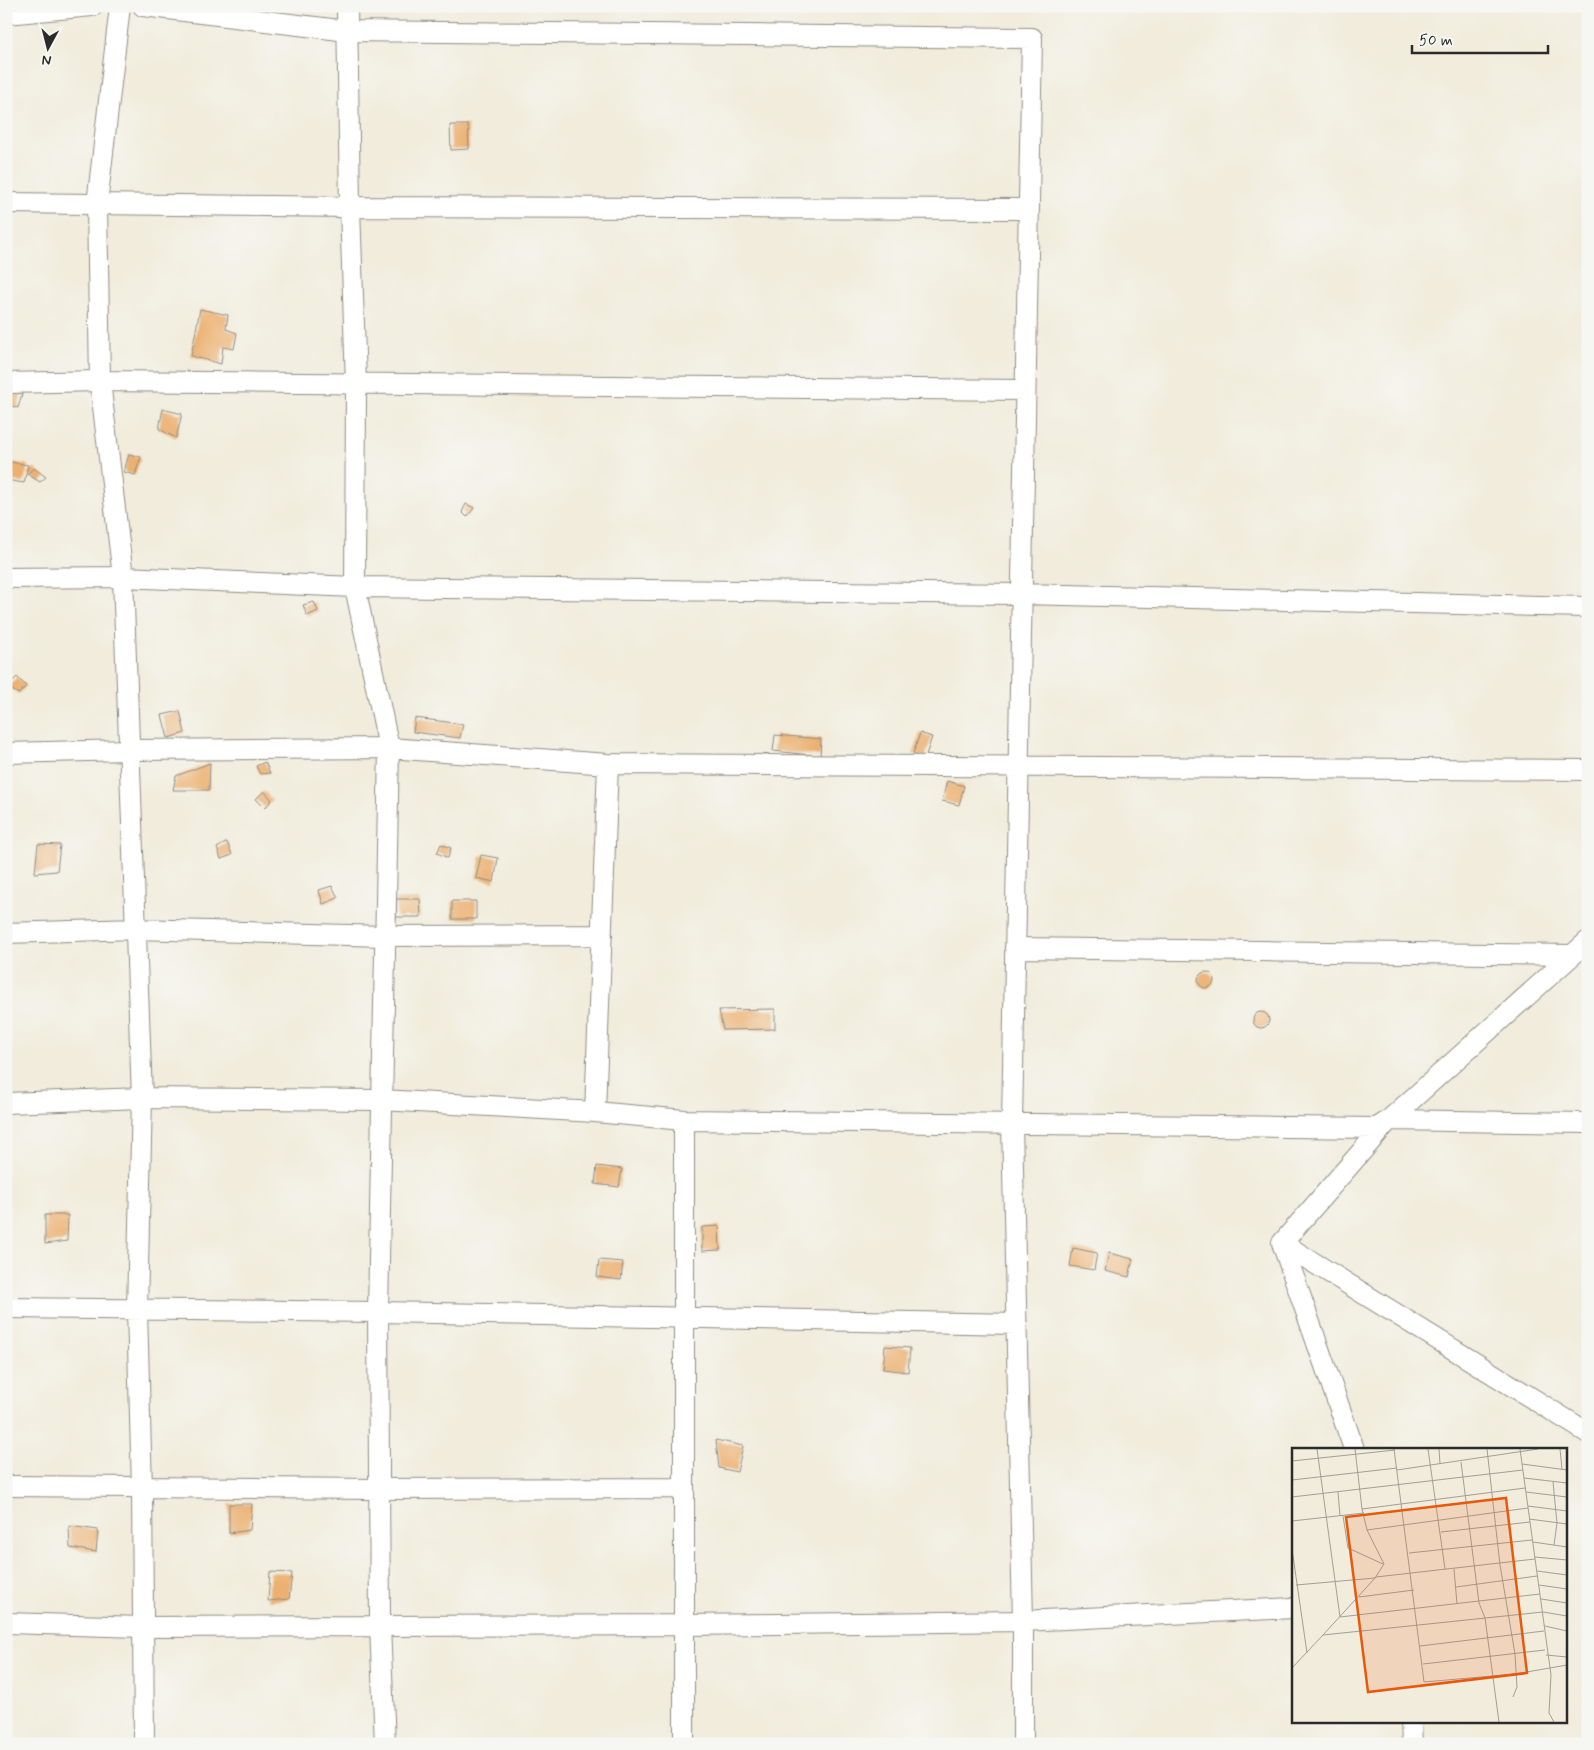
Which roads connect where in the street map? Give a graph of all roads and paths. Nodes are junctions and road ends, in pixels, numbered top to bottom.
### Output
1 (92, 6) edge
2 (120, 6) edge
3 (143, 6) edge
4 (347, 6) edge
5 (6, 14) edge
6 (348, 30) junction
7 (6, 203) edge
8 (97, 204) junction
9 (350, 207) junction
10 (1028, 209) junction
11 (100, 381) junction
12 (6, 383) edge
13 (356, 383) junction
14 (1025, 390) junction
15 (123, 577) junction
16 (6, 578) edge
17 (355, 587) junction
18 (1021, 594) junction
19 (1588, 607) edge
20 (389, 748) junction
21 (129, 750) junction
22 (6, 753) edge
23 (608, 764) junction
24 (1018, 766) junction
25 (1588, 770) edge
26 (136, 929) junction
27 (6, 933) edge
28 (602, 935) junction
29 (385, 936) junction
30 (1588, 942) edge
31 (1015, 948) junction
32 (1572, 955) junction
33 (142, 1098) junction
34 (381, 1100) junction
35 (6, 1103) edge
36 (595, 1112) junction
37 (684, 1120) junction
38 (1390, 1120) junction
39 (1588, 1123) edge
40 (1012, 1124) junction
41 (1282, 1242) junction
42 (6, 1308) edge
43 (137, 1310) junction
44 (378, 1312) junction
45 (685, 1318) junction
46 (1017, 1324) junction
47 (1588, 1433) edge
48 (1354, 1448) edge
49 (6, 1486) edge
50 (142, 1488) junction
51 (683, 1488) junction
52 (380, 1489) junction
53 (1292, 1608) edge
54 (1023, 1620) junction
55 (6, 1623) edge
56 (683, 1625) junction
57 (142, 1626) junction
58 (380, 1626) junction
59 (1411, 1722) edge
60 (144, 1744) edge
61 (385, 1744) edge
62 (684, 1744) edge
63 (1023, 1744) edge
64 (1412, 1744) edge

1 - 5 street
2 - 8 street
3 - 6 street
4 - 6 street
6 - 9 street
6 - 10 street
7 - 8 street
8 - 9 street
8 - 11 street
9 - 10 street
9 - 13 street
10 - 14 street
11 - 12 street
11 - 13 street
11 - 15 street
13 - 14 street
13 - 17 street
14 - 18 street
15 - 16 street
15 - 17 street
15 - 21 street
17 - 18 street
17 - 20 street
18 - 19 street
18 - 24 street
20 - 21 street
20 - 23 street
20 - 29 street
21 - 22 street
21 - 26 street
23 - 24 street
23 - 28 street
24 - 25 street
24 - 31 street
26 - 27 street
26 - 29 street
26 - 33 street
28 - 29 street
28 - 36 street
29 - 34 street
30 - 32 street
31 - 32 street
31 - 40 street
32 - 38 street
33 - 34 street
33 - 35 street
33 - 43 street
34 - 36 street
34 - 44 street
36 - 37 street
37 - 40 street
37 - 45 street
38 - 39 street
38 - 40 street
38 - 41 street
40 - 46 street
41 - 47 street
41 - 48 street
42 - 43 street
43 - 44 street
43 - 50 street
44 - 45 street
44 - 52 street
45 - 46 street
45 - 51 street
46 - 54 street
49 - 50 street
50 - 52 street
50 - 57 street
51 - 52 street
51 - 56 street
52 - 58 street
53 - 54 street
54 - 56 street
54 - 63 street
55 - 57 street
56 - 58 street
56 - 62 street
57 - 58 street
57 - 60 street
58 - 61 street
59 - 64 street

